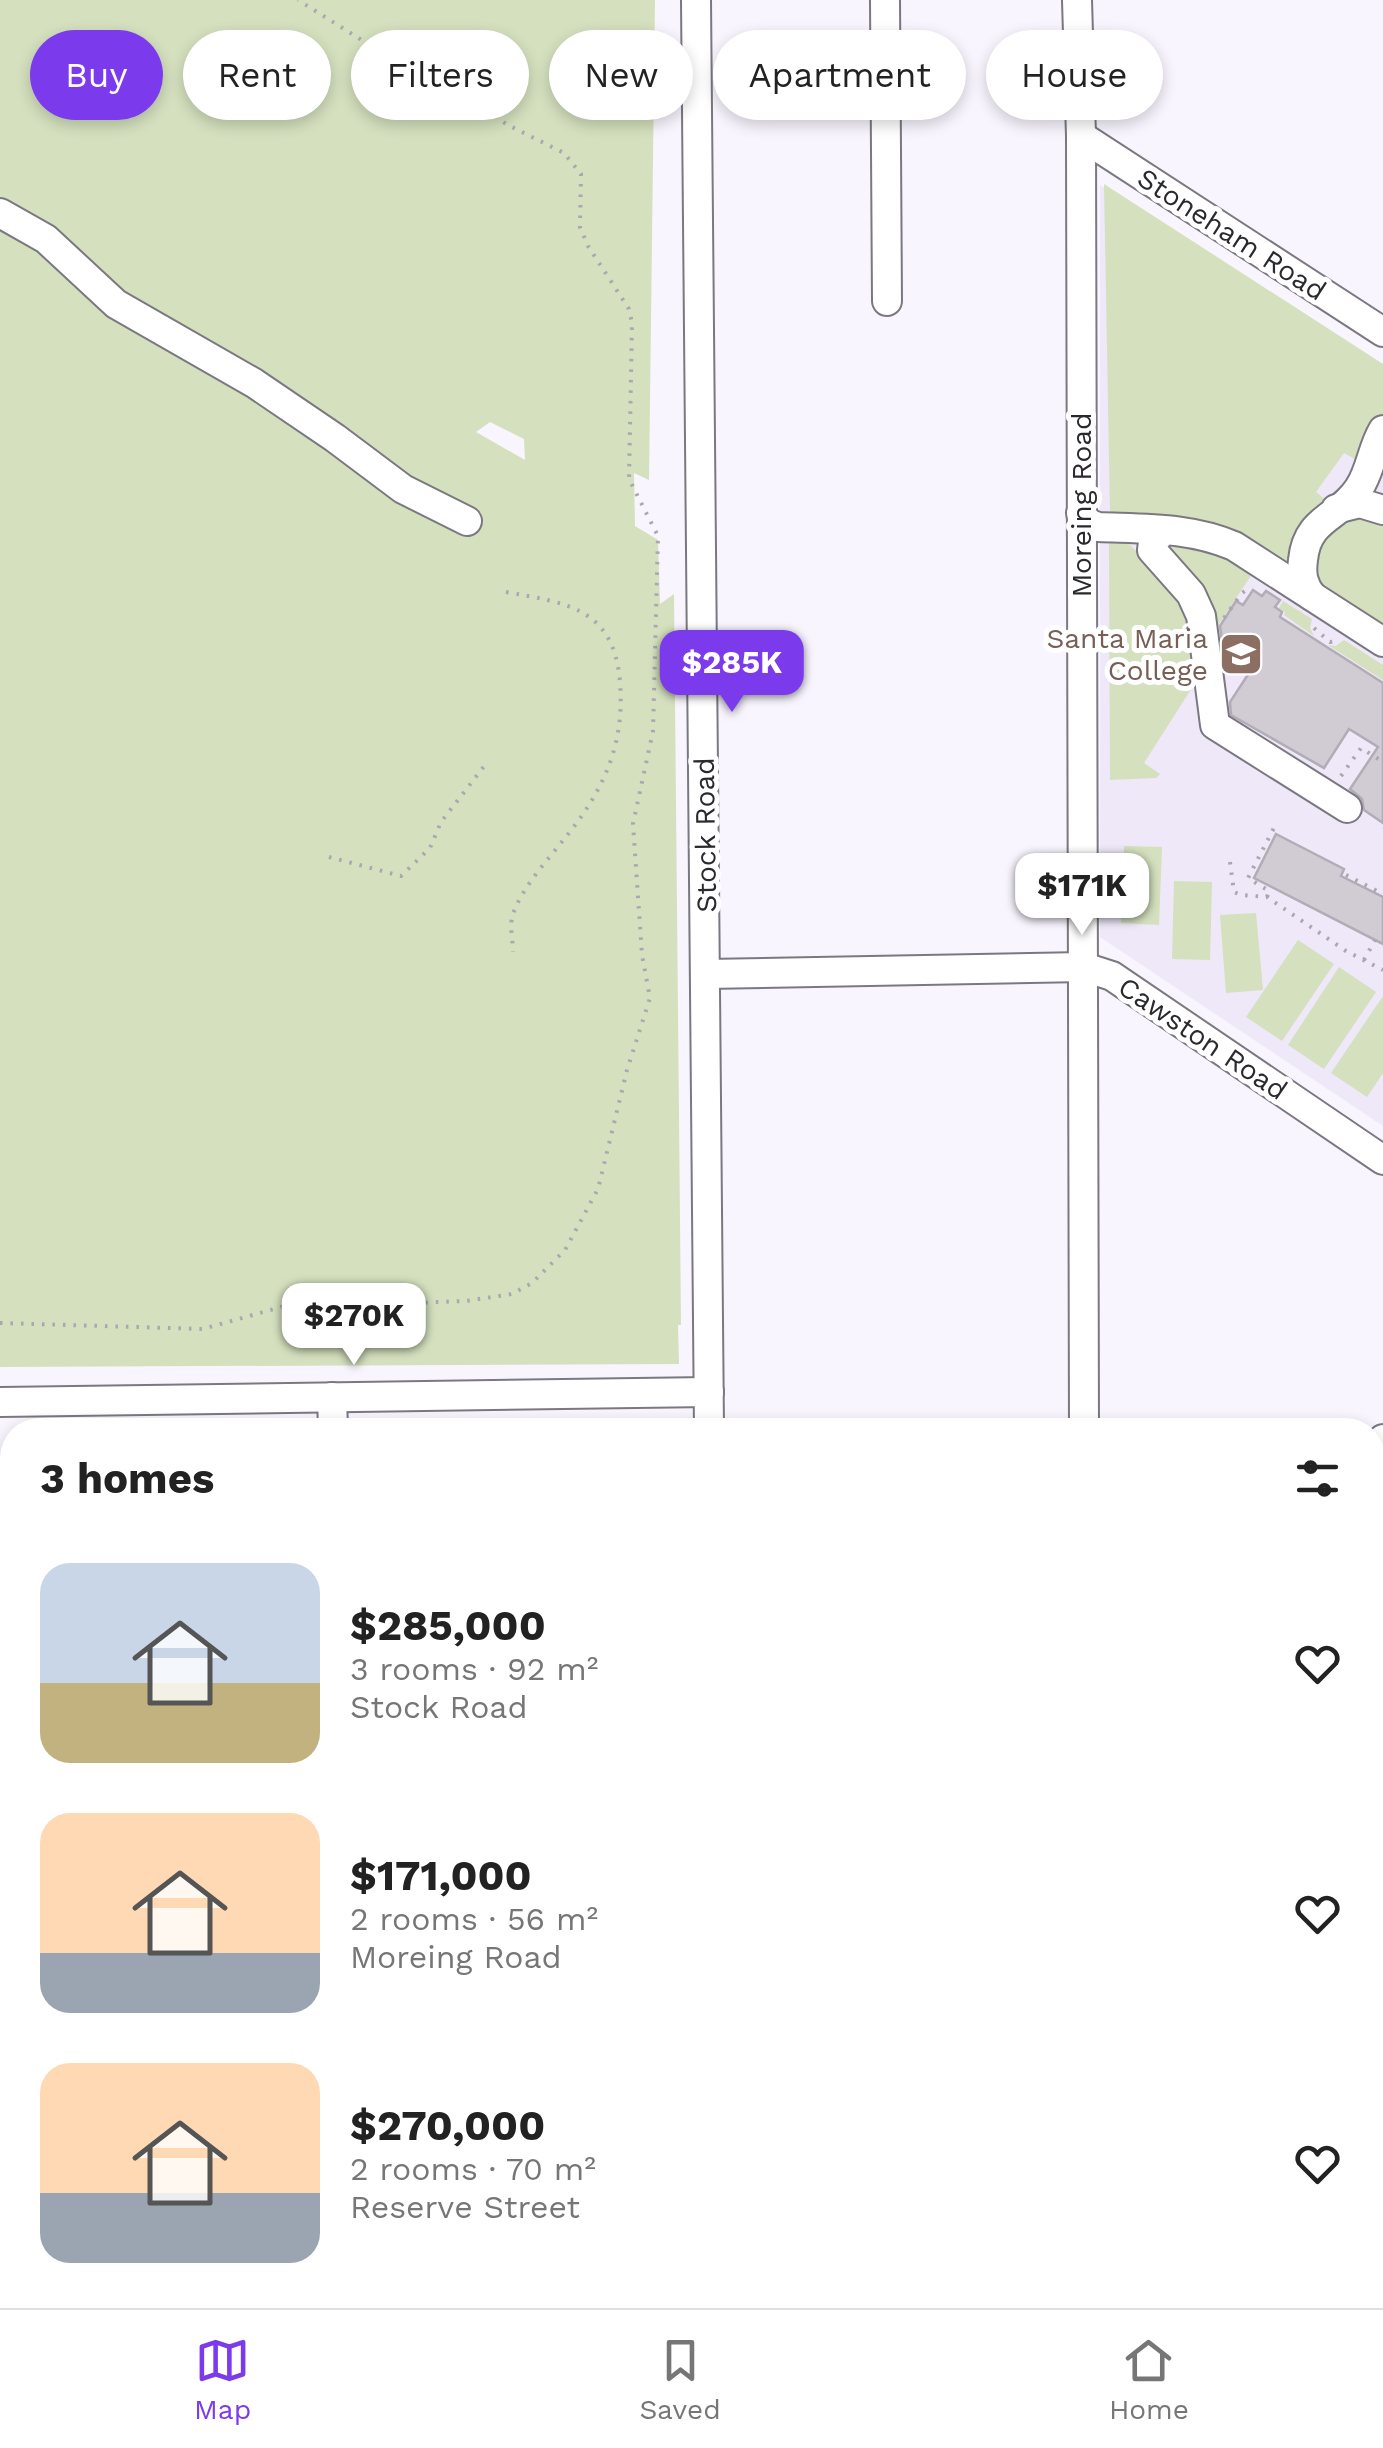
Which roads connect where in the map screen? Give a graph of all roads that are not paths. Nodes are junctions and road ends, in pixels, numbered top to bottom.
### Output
1 (696, 0) edge
2 (885, 0) edge
3 (1077, 0) edge
4 (1081, 136) junction
5 (0, 212) edge
6 (888, 301) dead end
7 (1383, 332) edge
8 (1383, 430) edge
9 (1370, 461) junction
10 (1383, 507) edge
11 (1335, 510) junction
12 (1081, 513) junction
13 (467, 521) dead end
14 (1167, 531) junction
15 (1127, 537) junction
16 (1082, 553) junction
17 (1327, 626) junction
18 (1382, 645) edge
19 (1205, 659) junction
20 (1338, 802) road end
21 (1084, 967) junction
22 (706, 974) junction
23 (1383, 1160) edge
24 (709, 1392) junction
25 (332, 1398) junction
26 (0, 1402) edge
27 (332, 1418) edge
28 (709, 1418) edge
29 (1084, 1418) edge

1 - 22 street, Stock Road
2 - 6 street
3 - 4 street, Moreing Road
4 - 7 street, Stoneham Road
4 - 12 street, Moreing Road
5 - 13 street
8 - 9 street
9 - 10 street
9 - 11 street
10 - 11 street
11 - 17 street
12 - 14 street
12 - 16 street, Moreing Road
14 - 15 street
14 - 17 street
14 - 19 street
15 - 16 street
15 - 19 street
16 - 21 street, Moreing Road
17 - 18 street
19 - 20 street
21 - 22 street, Cawston Road
21 - 23 street, Cawston Road
21 - 29 street, Moreing Road
22 - 24 street, Stock Road
24 - 25 street
24 - 28 street, Stock Road
25 - 26 street
25 - 27 street

